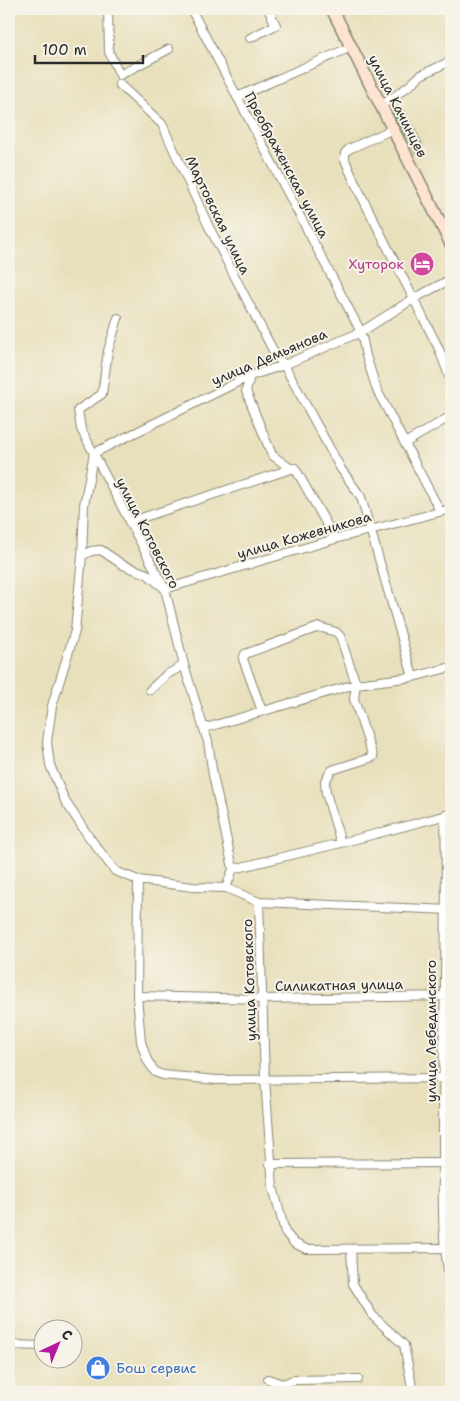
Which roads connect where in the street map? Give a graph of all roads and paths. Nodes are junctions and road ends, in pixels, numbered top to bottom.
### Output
1 (108, 9) edge
2 (191, 9) edge
3 (268, 9) edge
4 (332, 9) edge
5 (250, 38) dead end
6 (351, 47) junction
7 (169, 49) dead end
8 (451, 61) edge
9 (119, 84) dead end
10 (237, 97) junction
11 (381, 106) junction
12 (393, 129) junction
13 (451, 244) edge
14 (451, 279) edge
15 (413, 299) junction
16 (118, 318) dead end
17 (361, 332) junction
18 (284, 365) junction
19 (250, 376) junction
20 (451, 381) edge
21 (451, 416) edge
22 (404, 443) junction
23 (94, 454) junction
24 (291, 469) junction
25 (451, 509) edge
26 (440, 511) junction
27 (129, 522) junction
28 (371, 529) junction
29 (334, 539) junction
30 (82, 556) junction
31 (165, 589) junction
32 (184, 664) junction
33 (451, 667) edge
34 (413, 677) junction
35 (356, 684) junction
36 (150, 690) dead end
37 (262, 711) junction
38 (205, 728) junction
39 (448, 814) edge
40 (341, 843) junction
41 (233, 869) junction
42 (138, 880) junction
43 (226, 888) junction
44 (260, 902) junction
45 (448, 910) edge
46 (137, 996) junction
47 (448, 996) edge
48 (262, 999) junction
49 (265, 1078) junction
50 (447, 1078) edge
51 (447, 1163) edge
52 (270, 1164) junction
53 (448, 1248) edge
54 (351, 1249) junction
55 (451, 1282) edge
56 (9, 1345) edge
57 (32, 1346) edge
58 (268, 1379) dead end
59 (358, 1380) dead end
60 (282, 1388) edge
61 (414, 1392) edge

1 - 7 street
2 - 10 street, Преображенская улица
3 - 5 street
4 - 6 main road, улица Качинцев
6 - 10 street
6 - 11 main road, улица Качинцев
8 - 11 street
9 - 18 street, Мартовская улица
10 - 17 street, Преображенская улица
11 - 12 main road, улица Качинцев
12 - 13 main road, улица Качинцев
12 - 15 street
14 - 15 street, улица Демьянова
15 - 17 street, улица Демьянова
15 - 20 street
16 - 23 street, улица Котовского
17 - 18 street, улица Демьянова
17 - 22 street, Преображенская улица
18 - 19 street, улица Демьянова
18 - 28 street, Мартовская улица
19 - 23 street, улица Демьянова
19 - 24 street
21 - 22 street
22 - 26 street, Преображенская улица
23 - 27 street, улица Котовского
23 - 30 street
24 - 27 street
24 - 29 street
25 - 26 street, улица Кожевникова
26 - 28 street, улица Кожевникова
27 - 31 street, улица Котовского
28 - 29 street, улица Кожевникова
28 - 34 street, Мартовская улица
29 - 31 street, улица Кожевникова
30 - 31 street
30 - 42 street
31 - 32 street, улица Котовского
32 - 36 street
32 - 38 street, улица Котовского
33 - 34 street
34 - 35 street
35 - 37 street
35 - 37 street
35 - 40 street
37 - 38 street
38 - 41 street, улица Котовского
39 - 40 street
39 - 45 street, улица Лебединского
40 - 41 street
41 - 43 street
42 - 43 street
42 - 46 street
43 - 44 street, улица Котовского
44 - 45 street
44 - 48 street, улица Котовского
45 - 47 street, улица Лебединского
46 - 48 street, Силикатная улица
46 - 49 street
47 - 48 street, Силикатная улица
47 - 50 street, улица Лебединского
48 - 49 street, улица Котовского
49 - 50 street
49 - 52 street, улица Котовского
50 - 51 street, улица Лебединского
51 - 52 street
51 - 53 street, улица Лебединского
52 - 54 street, улица Котовского
53 - 54 street, улица Котовского
53 - 55 street
54 - 61 street
56 - 57 street
58 - 60 street
59 - 60 street

